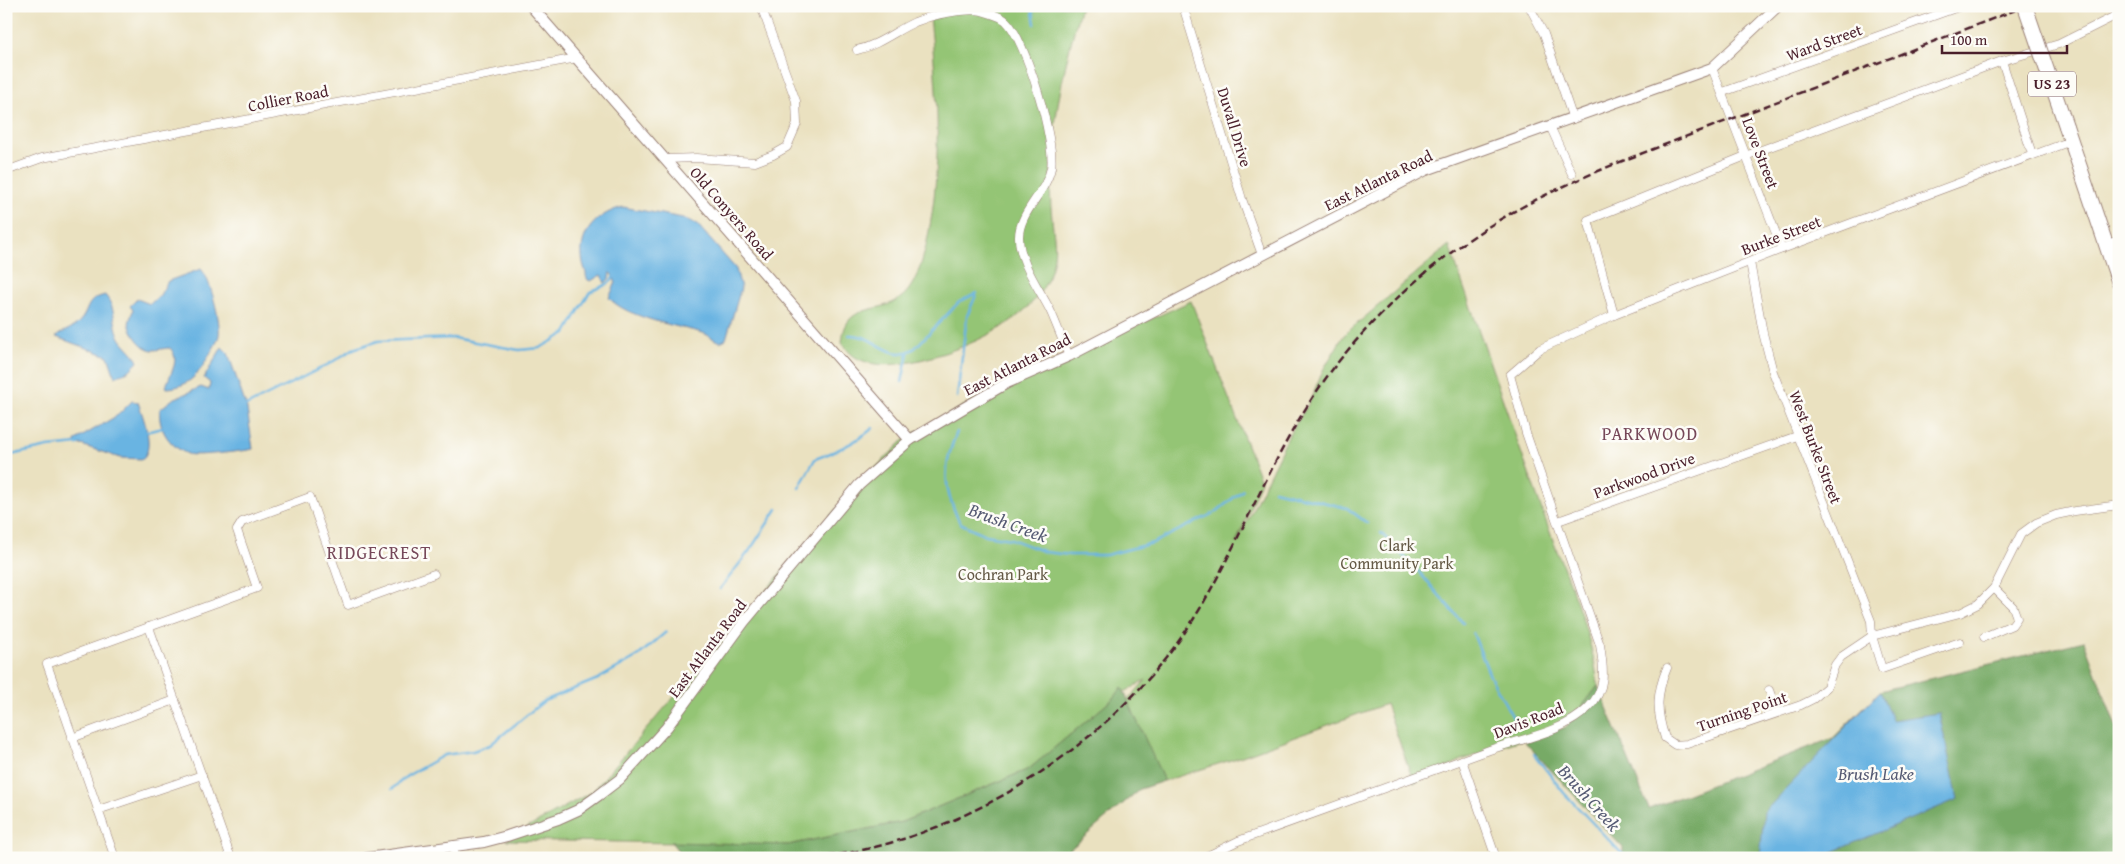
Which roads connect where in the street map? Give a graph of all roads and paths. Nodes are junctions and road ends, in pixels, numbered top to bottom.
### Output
1 (531, 6) edge
2 (761, 6) edge
3 (1183, 6) edge
4 (1529, 6) edge
5 (1778, 6) edge
6 (1961, 6) edge
7 (2026, 6) edge
8 (2119, 14) edge
9 (857, 50) dead end
10 (576, 58) junction
11 (2002, 61) junction
12 (1712, 68) junction
13 (1723, 92) junction
14 (1573, 119) junction
15 (1550, 126) junction
16 (2071, 141) junction
17 (2032, 154) junction
18 (1748, 155) junction
19 (666, 159) junction
20 (6, 171) edge
21 (1572, 174) dead end
22 (2112, 244) edge
23 (1782, 249) junction
24 (1262, 255) junction
25 (1750, 262) junction
26 (2119, 283) edge
27 (1614, 315) junction
28 (1069, 356) junction
29 (1510, 375) joint
30 (1796, 436) junction
31 (910, 440) junction
32 (2119, 505) edge
33 (1558, 521) junction
34 (434, 574) dead end
35 (1994, 588) junction
36 (149, 627) junction
37 (1872, 636) junction
38 (1984, 637) dead end
39 (1960, 642) dead end
40 (1667, 668) dead end
41 (1769, 690) dead end
42 (175, 700) junction
43 (1777, 712) junction
44 (72, 738) junction
45 (1462, 760) junction
46 (202, 775) junction
47 (98, 810) junction
48 (454, 845) junction
49 (115, 858) edge
50 (231, 858) edge
51 (367, 858) edge
52 (455, 858) edge
53 (1202, 858) edge
54 (1496, 858) edge

1 - 10 street, Old Conyers Road
2 - 19 street
3 - 24 street, Duvall Drive
4 - 14 street
5 - 12 street, East Atlanta Road
6 - 13 street, Ward Street
7 - 16 highway, US 23, bridge
8 - 11 street
9 - 28 street
10 - 19 street, Old Conyers Road
10 - 20 street, Collier Road
11 - 17 street
11 - 18 street
12 - 13 street, Love Street
12 - 14 street, East Atlanta Road
13 - 18 street, Love Street
14 - 15 street, East Atlanta Road
15 - 21 street
15 - 24 street, East Atlanta Road
16 - 17 street, Burke Street
16 - 22 highway, US 23
17 - 23 street, Burke Street
18 - 23 street, Love Street
18 - 27 street
19 - 31 street, Old Conyers Road
22 - 26 highway, US 23
23 - 25 street, Burke Street
24 - 28 street, East Atlanta Road
25 - 27 street, Burke Street
25 - 30 street, West Burke Street
27 - 29 street, Burke Street
28 - 31 street, East Atlanta Road
29 - 33 street, Davis Road
30 - 33 street, Parkwood Drive
30 - 37 street, West Burke Street
31 - 48 street, East Atlanta Road
32 - 35 street, Turning Point
33 - 45 street, Davis Road
34 - 36 street
35 - 37 street, Turning Point
35 - 38 street
36 - 42 street
36 - 44 street
37 - 39 street, West Burke Street
37 - 43 street, Turning Point
40 - 43 street, Turning Point
41 - 43 street
42 - 44 street
42 - 46 street
44 - 47 street
45 - 53 street, Davis Road
45 - 54 street
46 - 47 street
46 - 50 street
47 - 49 street
48 - 51 street, East Atlanta Road
48 - 52 street

